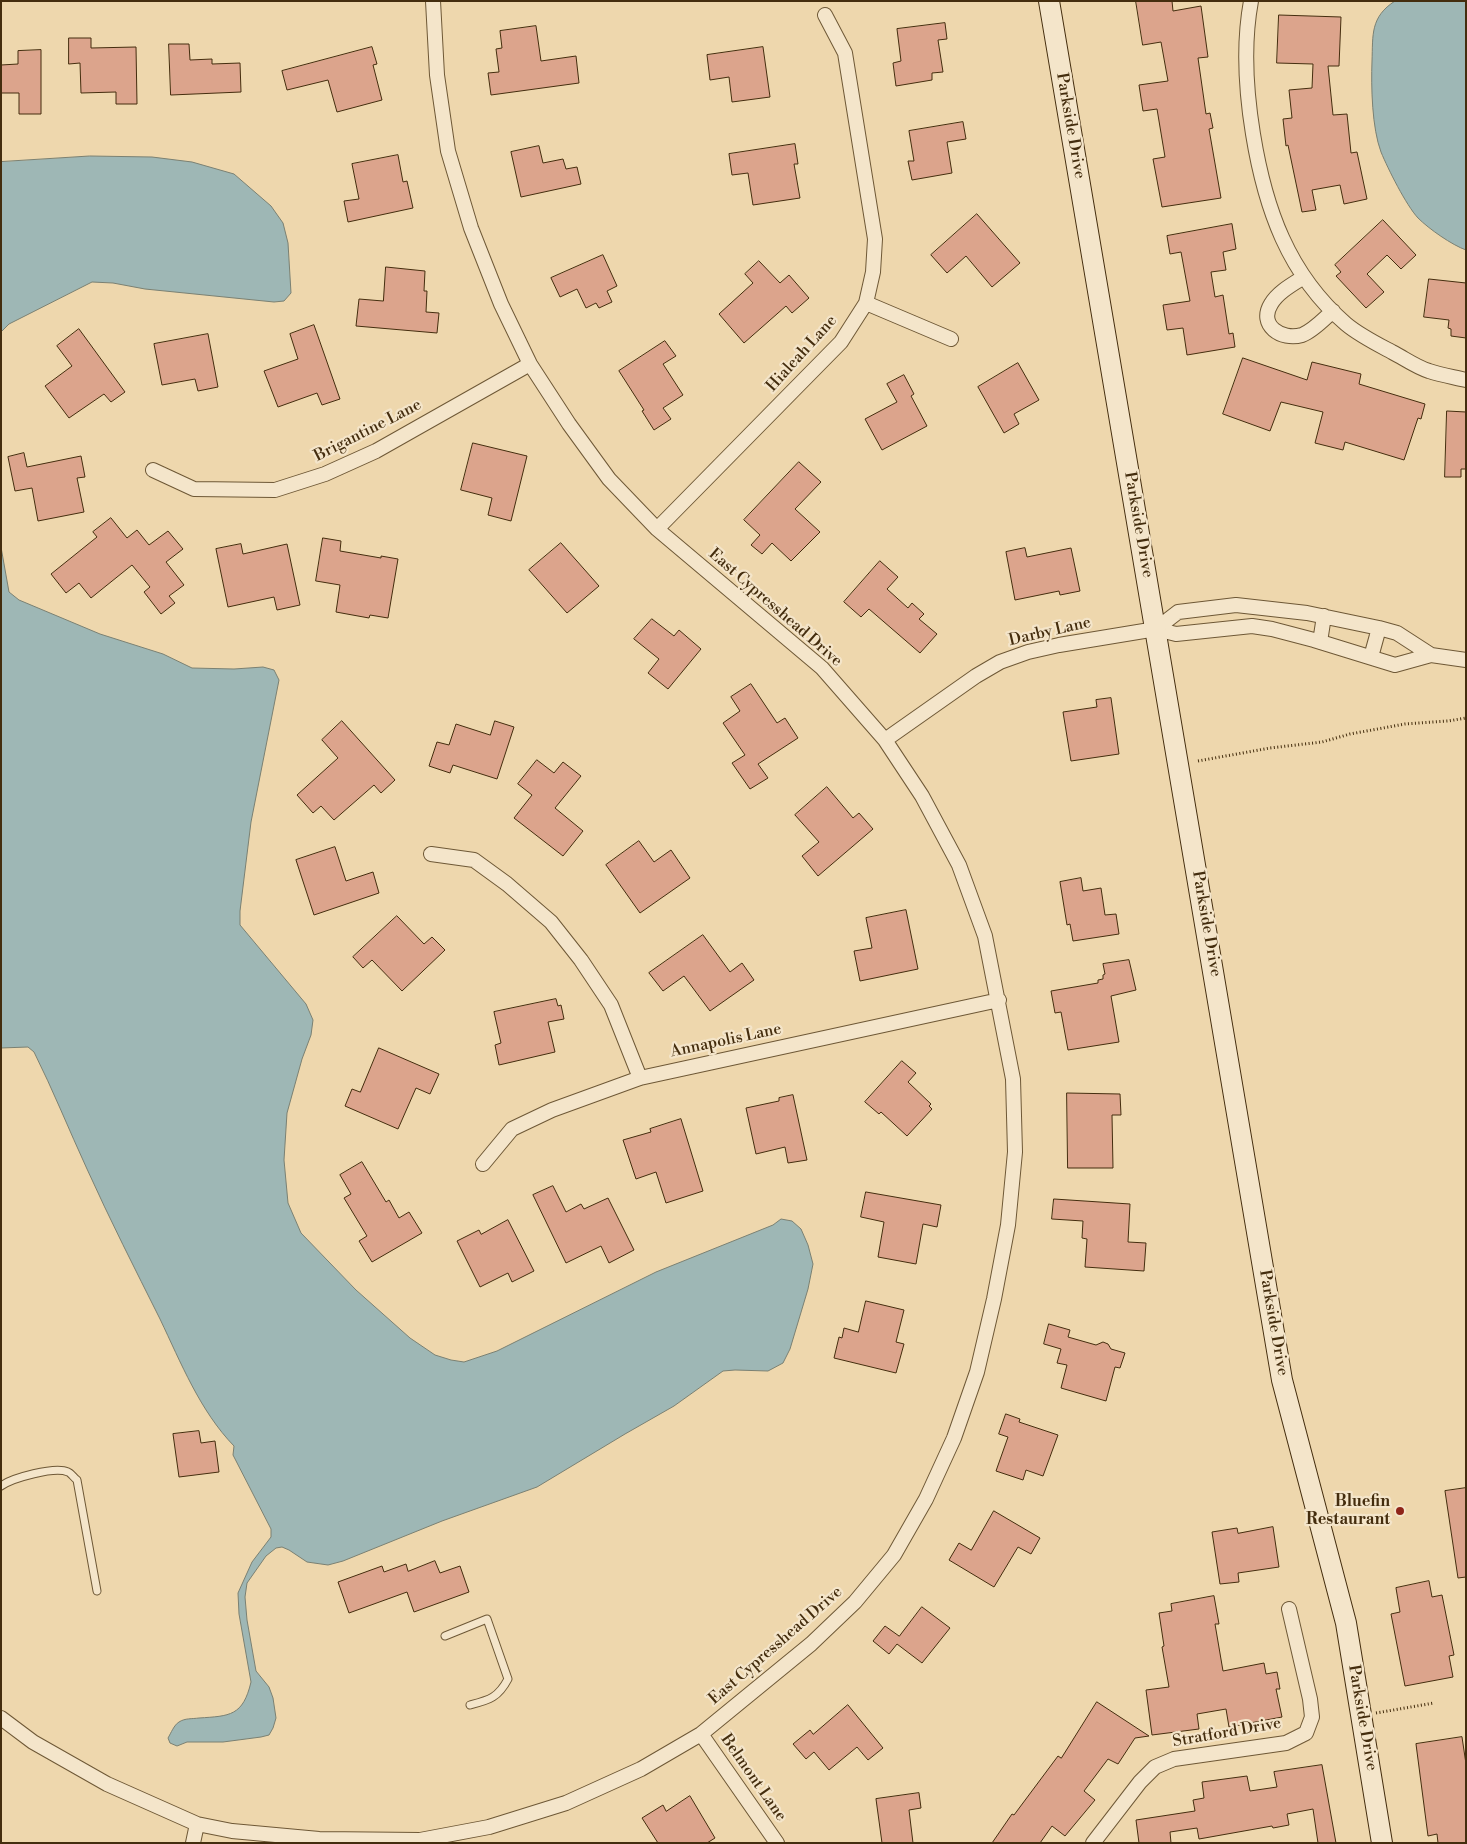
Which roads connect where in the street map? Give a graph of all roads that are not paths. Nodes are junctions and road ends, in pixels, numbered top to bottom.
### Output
1 (433, 1) edge
2 (1048, 1) edge
3 (1251, 1) edge
4 (825, 15) dead end
5 (1304, 277) junction
6 (866, 303) junction
7 (1333, 311) junction
8 (951, 339) dead end
9 (530, 364) junction
10 (1466, 380) edge
11 (153, 470) dead end
12 (657, 529) junction
13 (1324, 616) junction
14 (1379, 628) junction
15 (1156, 629) junction
16 (1320, 642) junction
17 (1431, 655) junction
18 (1371, 657) junction
19 (1466, 660) edge
20 (885, 740) junction
21 (430, 854) dead end
22 (999, 1000) junction
23 (640, 1078) junction
24 (483, 1164) dead end
25 (1, 1486) edge
26 (96, 1591) dead end
27 (1289, 1610) dead end
28 (445, 1636) dead end
29 (470, 1705) dead end
30 (1, 1718) edge
31 (701, 1734) junction
32 (197, 1824) junction
33 (231, 1837) edge
34 (420, 1842) edge
35 (193, 1843) edge
36 (777, 1843) edge
37 (1093, 1843) edge
38 (1382, 1843) edge

1 - 9 street, East Cypresshead Drive
2 - 15 street, Parkside Drive
3 - 5 street
4 - 6 street, Hialeah Lane
5 - 7 street
5 - 7 street
6 - 8 street
6 - 12 street, Hialeah Lane
7 - 10 street
9 - 11 street, Brigantine Lane
9 - 12 street, East Cypresshead Drive
12 - 20 street, East Cypresshead Drive
13 - 14 street
13 - 15 street
13 - 16 street
14 - 17 street
14 - 18 street
15 - 16 street
15 - 20 street, Darby Lane
15 - 38 street, Parkside Drive
16 - 18 street
17 - 18 street
17 - 19 street
20 - 22 street, East Cypresshead Drive
21 - 23 street
22 - 23 street, Annapolis Lane
22 - 31 street, East Cypresshead Drive
23 - 24 street, Annapolis Lane
25 - 26 lane
27 - 37 street, Stratford Drive
28 - 29 lane
30 - 32 street, East Cypresshead Drive
31 - 34 street, East Cypresshead Drive
31 - 36 street, Belmont Lane
32 - 33 street, East Cypresshead Drive
32 - 35 street
33 - 34 street, East Cypresshead Drive

